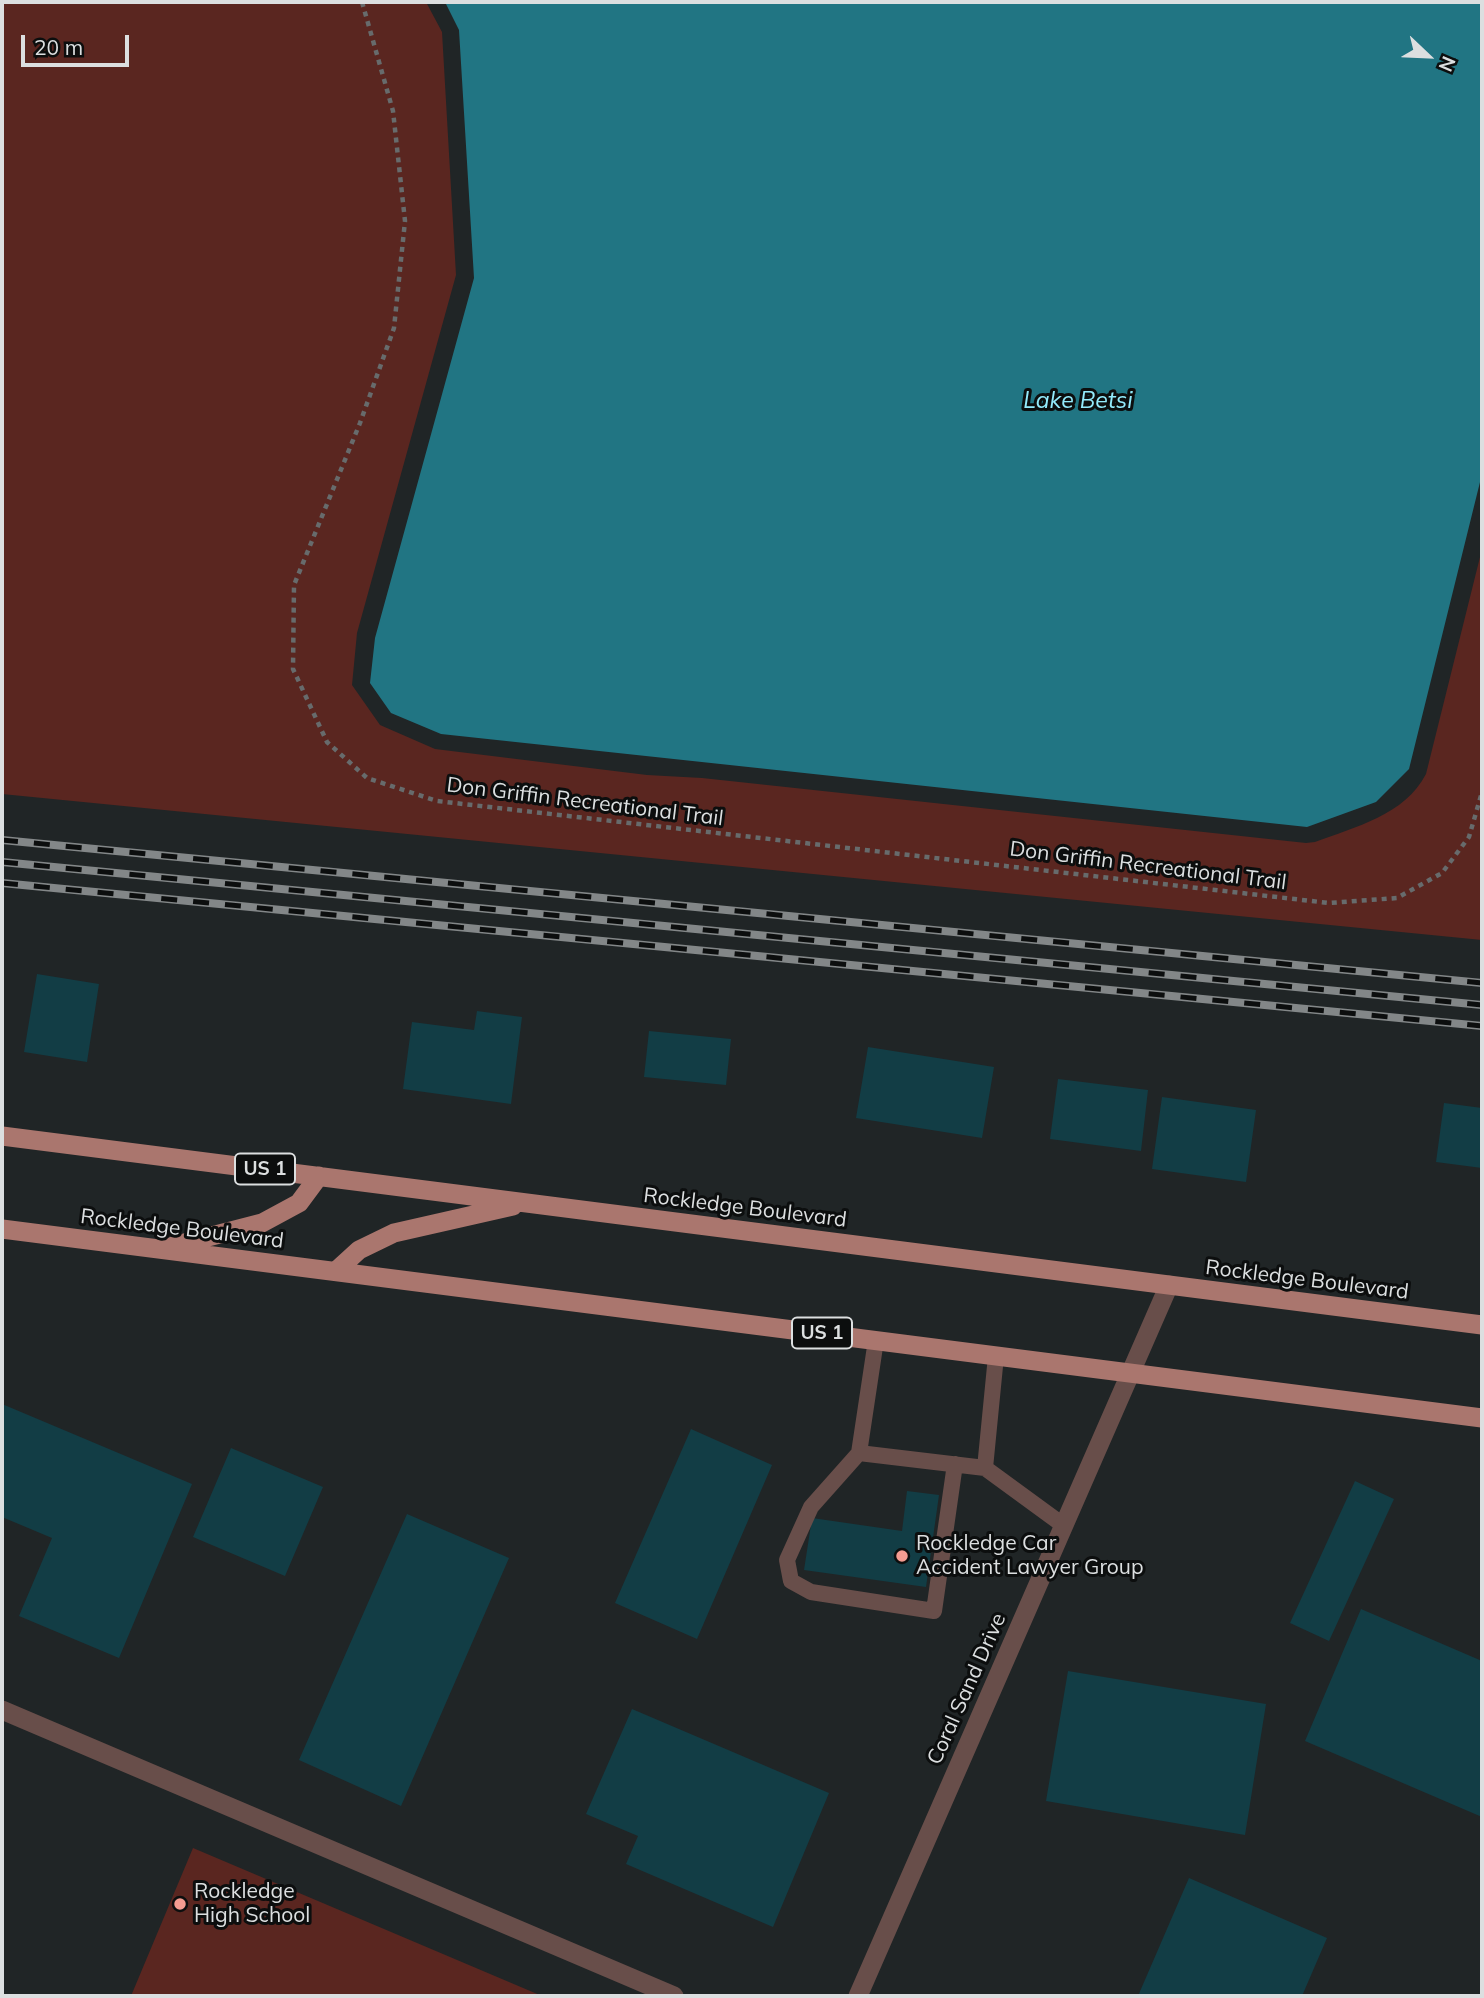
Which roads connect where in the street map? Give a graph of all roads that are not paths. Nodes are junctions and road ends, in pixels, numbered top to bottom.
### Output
1 (2, 1136) edge
2 (319, 1176) junction
3 (528, 1203) junction
4 (2, 1229) edge
5 (162, 1249) junction
6 (336, 1271) junction
7 (1169, 1285) junction
8 (1482, 1325) edge
9 (876, 1340) junction
10 (996, 1356) junction
11 (1130, 1373) junction
12 (1482, 1418) edge
13 (859, 1453) junction
14 (955, 1464) junction
15 (985, 1468) junction
16 (1063, 1525) junction
17 (2, 1710) edge
18 (674, 1996) edge
19 (858, 1996) edge

1 - 2 main road, Rockledge Boulevard / US 1
2 - 3 main road, Rockledge Boulevard / US 1
2 - 5 main road
3 - 6 main road
3 - 7 main road, Rockledge Boulevard / US 1
4 - 5 main road, Rockledge Boulevard / US 1
5 - 6 main road, Rockledge Boulevard / US 1
6 - 9 main road, Rockledge Boulevard / US 1
7 - 8 main road, Rockledge Boulevard / US 1
7 - 11 street, Coral Sand Drive
9 - 10 main road, Rockledge Boulevard / US 1
9 - 13 lane
10 - 11 main road, Rockledge Boulevard / US 1
10 - 15 lane
11 - 12 main road, Rockledge Boulevard / US 1
11 - 16 street, Coral Sand Drive
13 - 14 lane
13 - 14 lane
14 - 15 lane
15 - 16 lane
16 - 19 street, Coral Sand Drive
17 - 18 street

